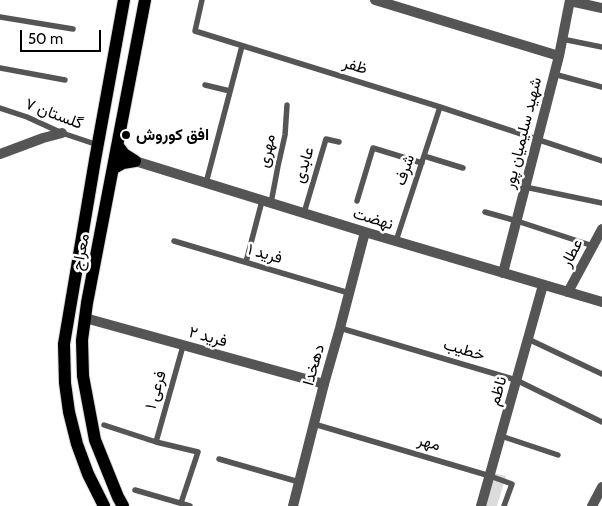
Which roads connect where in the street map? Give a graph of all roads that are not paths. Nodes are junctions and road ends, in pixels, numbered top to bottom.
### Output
1 (124, 0) edge
2 (145, 0) edge
3 (202, 0) edge
4 (375, 0) edge
5 (570, 0) edge
6 (602, 8) edge
7 (0, 17) edge
8 (73, 29) dead end
9 (562, 39) junction
10 (242, 46) junction
11 (602, 47) edge
12 (558, 56) junction
13 (0, 68) edge
14 (554, 74) junction
15 (65, 80) dead end
16 (205, 85) dead end
17 (602, 87) edge
18 (230, 90) junction
19 (287, 105) dead end
20 (440, 107) junction
21 (0, 108) edge
22 (62, 133) junction
23 (537, 140) junction
24 (339, 142) dead end
25 (98, 145) junction
26 (118, 146) junction
27 (0, 154) edge
28 (424, 156) junction
29 (135, 161) junction
30 (602, 161) edge
31 (422, 163) junction
32 (114, 168) junction
33 (463, 168) dead end
34 (206, 183) junction
35 (525, 187) junction
36 (357, 200) dead end
37 (267, 202) junction
38 (602, 203) edge
39 (486, 212) dead end
40 (304, 213) junction
41 (517, 221) junction
42 (365, 232) junction
43 (599, 238) edge
44 (174, 241) dead end
45 (396, 241) junction
46 (246, 262) junction
47 (504, 273) junction
48 (543, 285) junction
49 (568, 292) junction
50 (349, 293) junction
51 (602, 302) edge
52 (85, 318) junction
53 (340, 328) junction
54 (528, 339) junction
55 (183, 346) junction
56 (602, 374) edge
57 (516, 380) junction
58 (324, 384) junction
59 (602, 422) edge
60 (314, 424) junction
61 (104, 425) dead end
62 (501, 436) junction
63 (156, 442) junction
64 (558, 455) dead end
65 (219, 459) dead end
66 (490, 476) junction
67 (300, 482) junction
68 (602, 487) edge
69 (136, 490) dead end
70 (181, 503) junction
71 (104, 506) edge
72 (124, 506) edge
73 (190, 506) edge
74 (293, 506) edge
75 (481, 506) edge
76 (504, 506) edge
77 (592, 506) edge

1 - 25 main road, معراج
2 - 26 main road, معراج
3 - 10 lane, ظفر
4 - 12 street
5 - 6 street
5 - 9 street, شهید سلیمیان پور
7 - 8 lane
9 - 11 lane
9 - 12 street, شهید سلیمیان پور
10 - 18 lane
10 - 20 lane, ظفر
12 - 14 street, شهید سلیمیان پور
13 - 15 lane
14 - 17 lane
14 - 23 street, شهید سلیمیان پور
16 - 18 lane
18 - 34 lane
19 - 37 lane, مهری
20 - 23 lane, ظفر
20 - 28 lane, شرف
21 - 22 lane, گلستان ۷
22 - 25 lane, گلستان ۷
22 - 27 street
23 - 30 lane, ظفر
23 - 35 street, شهید سلیمیان پور
24 - 40 lane, عابدی
25 - 71 main road, معراج
26 - 29 main road
26 - 32 main road, معراج
28 - 31 lane, شرف
28 - 33 lane
29 - 32 main road
29 - 34 street, نهضت
31 - 36 lane
31 - 45 lane, شرف
32 - 52 main road, معراج
34 - 37 street, نهضت
35 - 38 lane
35 - 41 street, شهید سلیمیان پور
37 - 40 street, نهضت
37 - 46 lane, مهری
39 - 41 lane
40 - 42 street, نهضت
41 - 43 lane
41 - 47 street, شهید سلیمیان پور
42 - 45 street, نهضت
42 - 50 street, دهخدا
43 - 49 street, عطار
44 - 46 lane, فرید ۱
45 - 47 street, نهضت
46 - 50 lane, فرید ۱
47 - 48 street, نهضت
48 - 49 street, نهضت
48 - 54 street, ناظم
49 - 51 street, نهضت
50 - 53 street, دهخدا
52 - 55 street, فرید ۲
52 - 72 main road, معراج
53 - 57 lane, خطیب
53 - 58 street, دهخدا
54 - 56 lane
54 - 57 street, ناظم
55 - 58 street, فرید ۲
55 - 63 lane, فرعی ۱
57 - 59 lane, خطیب
57 - 62 street, ناظم
58 - 60 street, دهخدا
60 - 66 lane, مهر
60 - 67 street, دهخدا
61 - 63 lane
62 - 64 lane
62 - 66 street, ناظم
63 - 70 lane
65 - 67 lane
66 - 75 street, ناظم
66 - 76 lane, مهر
67 - 74 street, دهخدا
68 - 77 street
69 - 70 lane
70 - 73 lane

